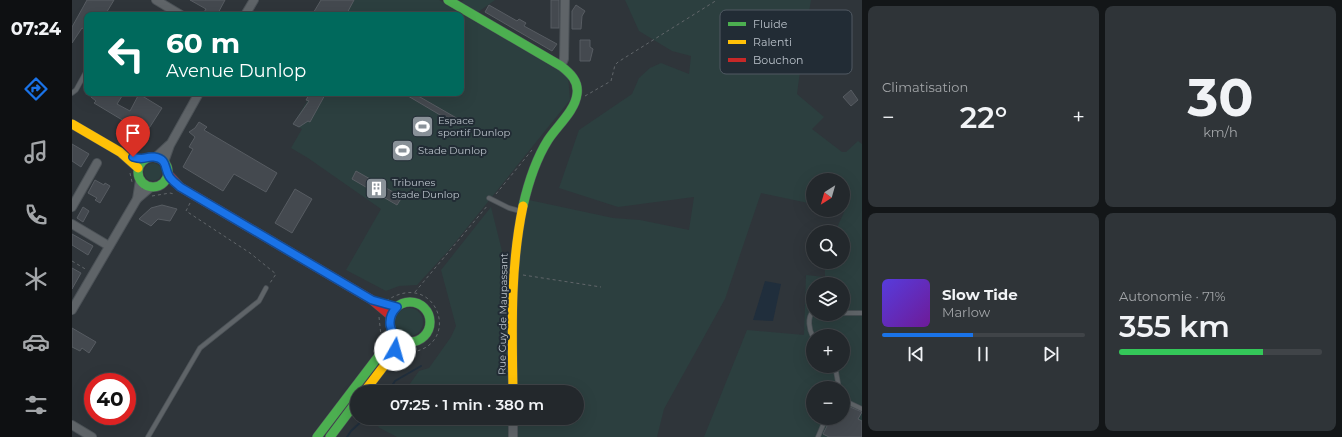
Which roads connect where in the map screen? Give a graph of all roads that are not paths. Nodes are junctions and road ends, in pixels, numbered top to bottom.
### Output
1 (156, 0) edge
2 (254, 0) edge
3 (565, 0) edge
4 (453, 1) edge
5 (176, 12) edge
6 (247, 12) edge
7 (562, 66) junction
8 (84, 75) edge
9 (72, 93) edge
10 (197, 96) edge
11 (72, 124) edge
12 (160, 160) junction
13 (97, 163) dead end
14 (137, 166) junction
15 (168, 174) junction
16 (140, 180) junction
17 (161, 184) junction
18 (151, 187) junction
19 (180, 192) junction
20 (139, 195) junction
21 (490, 198) dead end
22 (72, 207) edge
23 (521, 211) junction
24 (72, 224) edge
25 (109, 246) junction
26 (266, 288) road end
27 (372, 300) junction
28 (397, 307) junction
29 (72, 310) edge
30 (850, 312) edge
31 (862, 313) edge
32 (391, 316) junction
33 (393, 334) junction
34 (403, 341) junction
35 (369, 385) edge
36 (513, 385) edge
37 (850, 403) edge
38 (862, 409) edge
39 (350, 410) edge
40 (72, 425) edge
41 (513, 425) edge
42 (823, 425) edge
43 (92, 437) edge
44 (148, 437) edge
45 (317, 437) edge
46 (330, 437) edge
47 (513, 437) edge
48 (818, 437) edge

1 - 5 street
2 - 6 street
3 - 7 street
4 - 7 street
7 - 23 street, Rue Guy de Maupassant
8 - 9 lane
10 - 12 street
11 - 14 street
12 - 14 street
12 - 15 street
13 - 22 street
14 - 16 street
15 - 17 street
15 - 19 street
16 - 18 street
16 - 20 street
17 - 18 street
17 - 19 street
18 - 20 street
19 - 27 street
20 - 25 street
21 - 23 lane
23 - 36 street, Rue Guy de Maupassant
24 - 25 street
25 - 29 street
26 - 44 lane
27 - 28 street
27 - 32 street
28 - 32 street
28 - 34 street
30 - 31 lane
32 - 33 street
33 - 34 street
33 - 45 street
34 - 35 street
37 - 38 lane
39 - 46 street
40 - 43 street
41 - 47 street
42 - 48 lane

